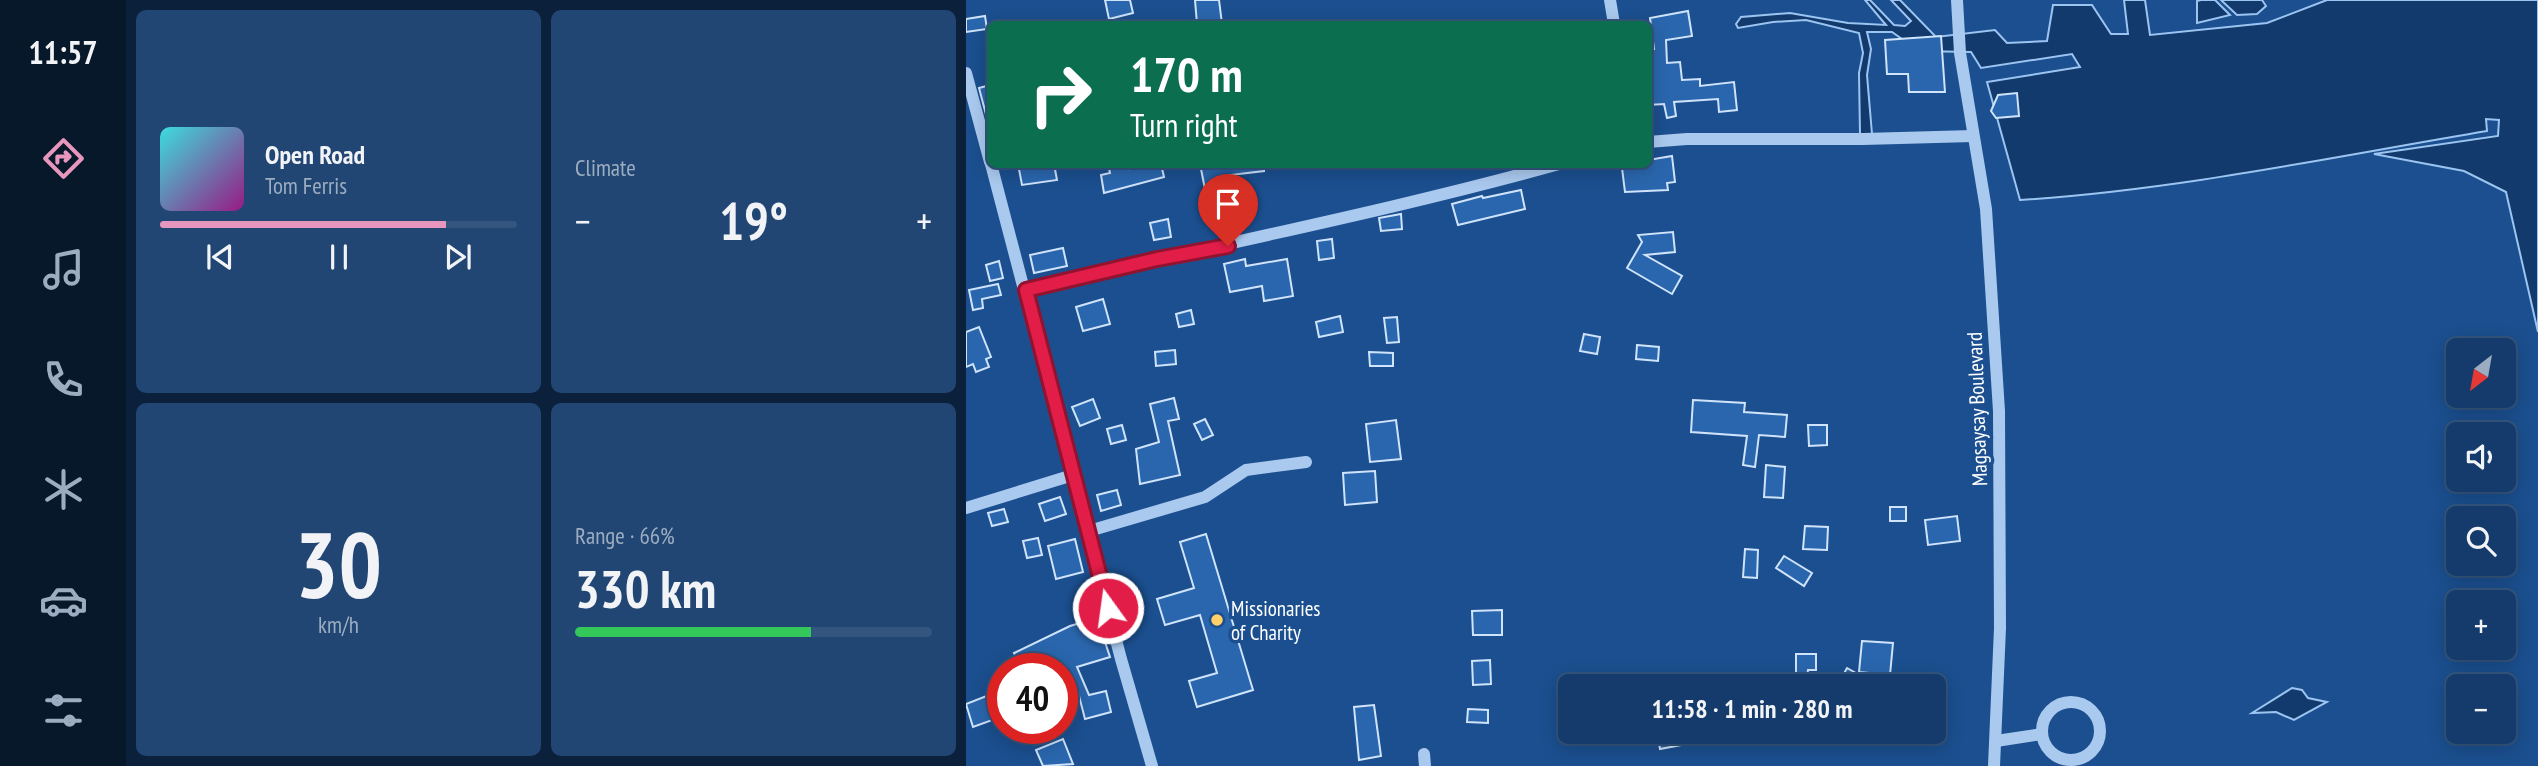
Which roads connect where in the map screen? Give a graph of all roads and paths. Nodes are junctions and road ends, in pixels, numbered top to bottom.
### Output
1 (1610, 0) edge
2 (1957, 1) edge
3 (1614, 21) edge
4 (966, 73) edge
5 (969, 95) edge
6 (1973, 136) junction
7 (1652, 142) edge
8 (987, 151) edge
9 (992, 168) edge
10 (1543, 168) edge
11 (1026, 290) junction
12 (1306, 462) dead end
13 (1073, 475) junction
14 (966, 508) edge
15 (1089, 531) junction
16 (2042, 734) junction
17 (1996, 741) junction
18 (1152, 766) edge
19 (1994, 766) edge

1 - 3 street
2 - 6 street, Magsaysay Boulevard
4 - 5 street
5 - 8 street
6 - 7 street
6 - 17 street, Magsaysay Boulevard
9 - 11 street
10 - 11 street
11 - 13 street
12 - 15 street
13 - 14 street
13 - 15 street
15 - 18 street
16 - 16 street
16 - 17 street
17 - 19 street, Magsaysay Boulevard

